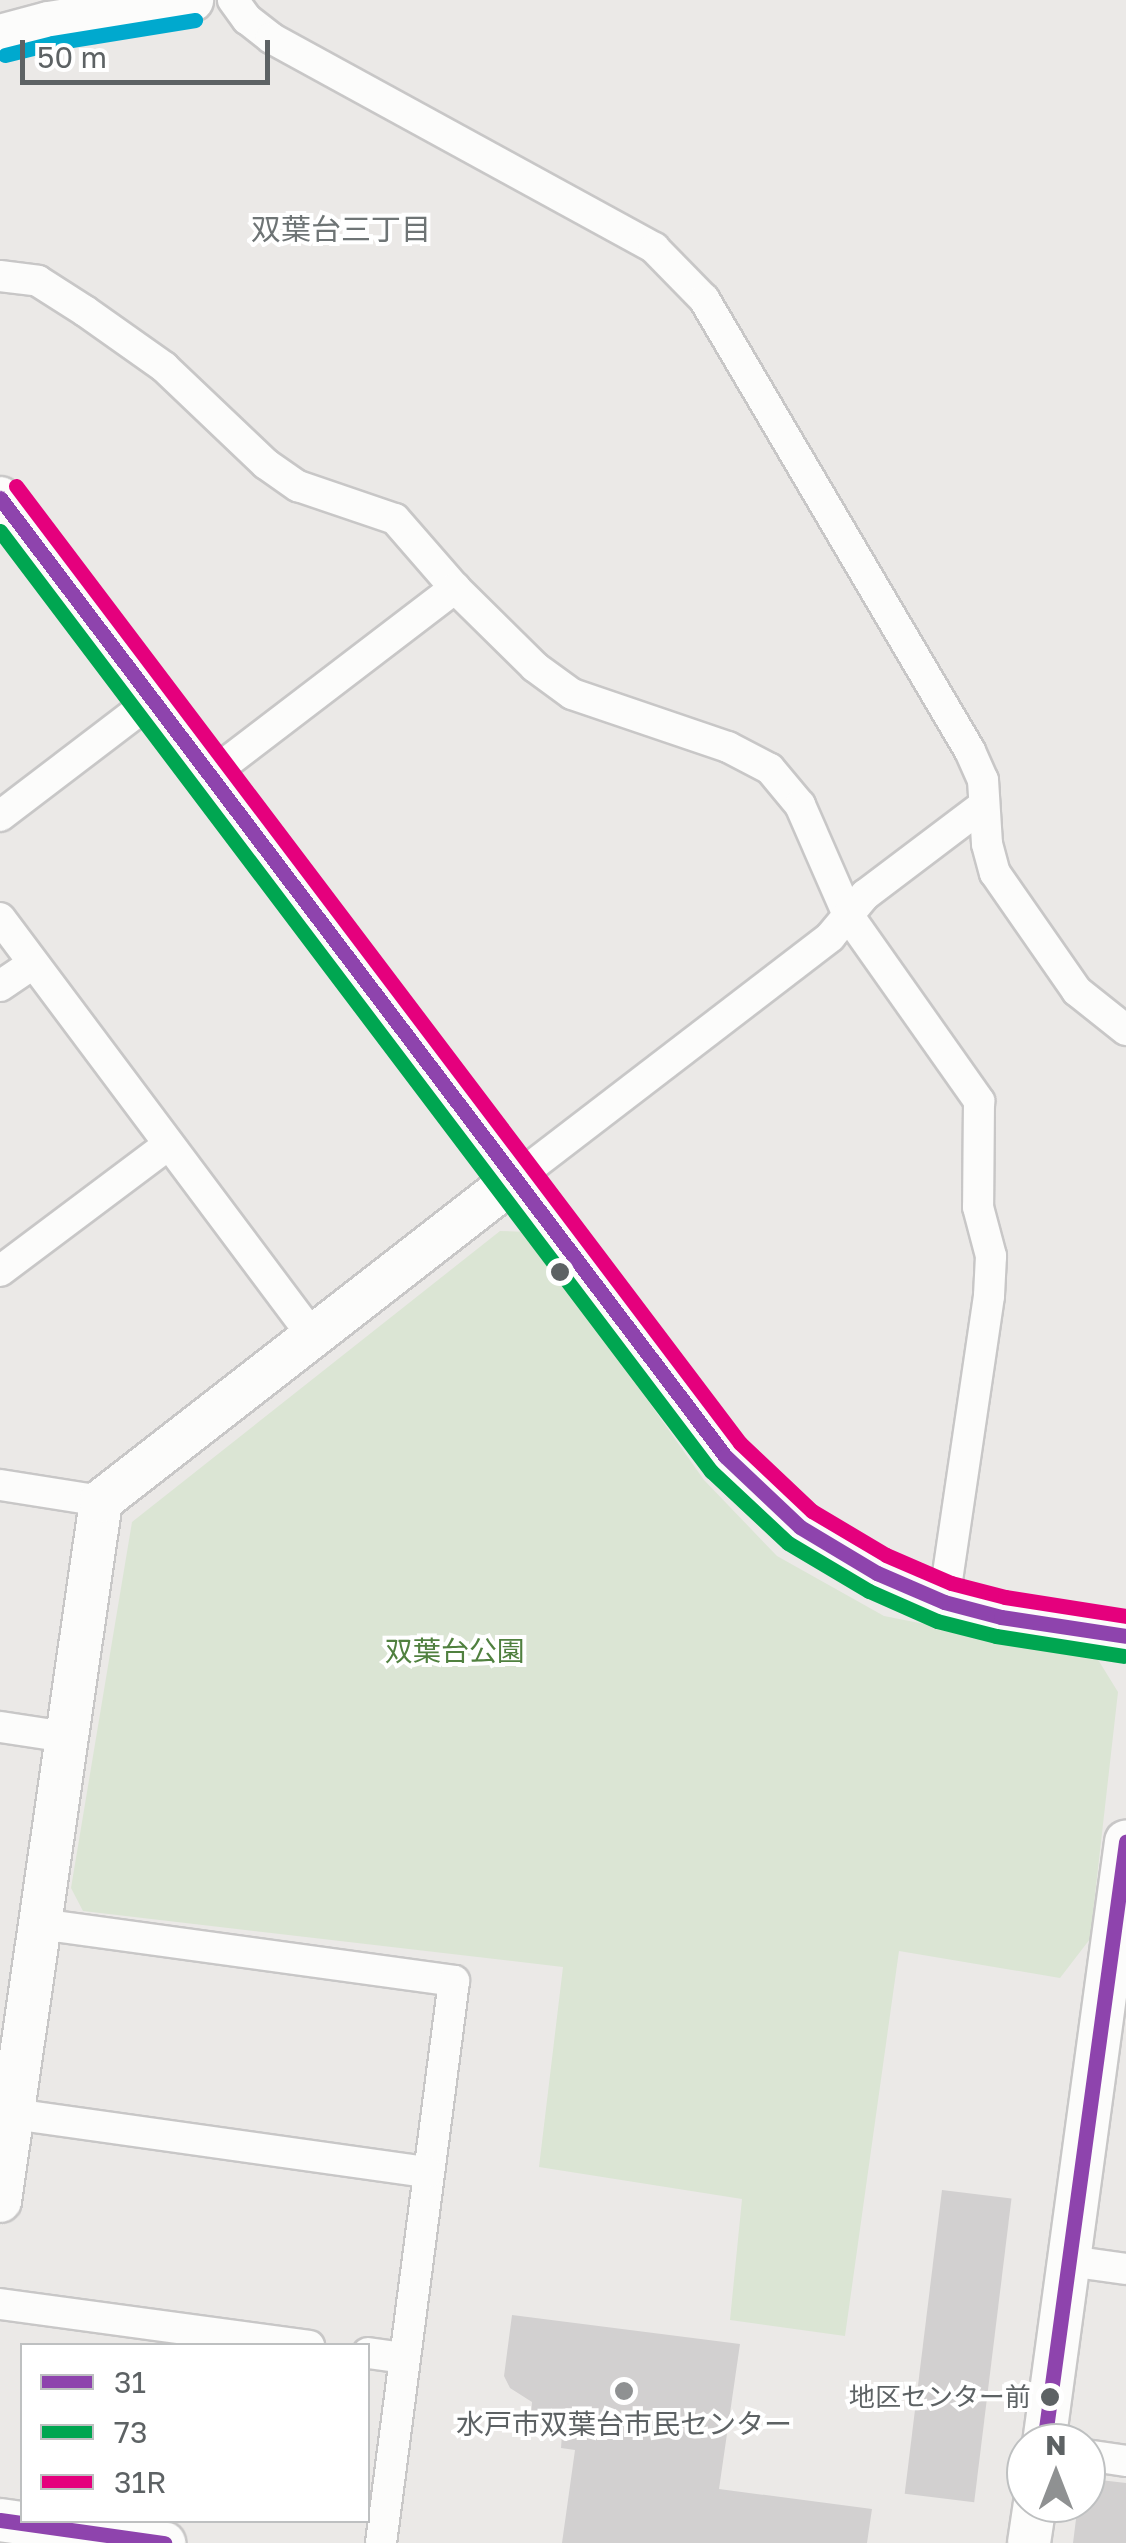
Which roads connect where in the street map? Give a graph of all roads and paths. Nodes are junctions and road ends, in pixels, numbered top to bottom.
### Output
1 (192, 0) edge
2 (233, 0) edge
3 (0, 36) edge
4 (0, 276) edge
5 (0, 498) edge
6 (455, 588) junction
7 (152, 701) junction
8 (208, 776) junction
9 (984, 805) junction
10 (0, 816) edge
11 (848, 915) junction
12 (0, 918) edge
13 (31, 964) junction
14 (0, 986) edge
15 (1126, 1030) edge
16 (168, 1145) junction
17 (515, 1179) junction
18 (0, 1270) edge
19 (314, 1339) junction
20 (0, 1485) edge
21 (101, 1501) junction
22 (944, 1602) junction
23 (1126, 1636) edge
24 (0, 1727) edge
25 (66, 1737) junction
26 (1126, 1842) edge
27 (1126, 1850) edge
28 (39, 1924) junction
29 (1112, 2040) edge
30 (13, 2114) junction
31 (428, 2172) junction
32 (0, 2201) edge
33 (1069, 2261) junction
34 (1126, 2269) edge
35 (0, 2304) edge
36 (287, 2343) edge
37 (370, 2353) edge
38 (404, 2358) junction
39 (1047, 2423) edge
40 (21, 2523) edge
41 (164, 2543) edge
42 (381, 2543) edge

1 - 3 street
2 - 9 street
4 - 6 street
5 - 7 street
6 - 8 street
6 - 11 street
7 - 8 street
7 - 10 street
8 - 17 street
9 - 11 street
9 - 15 street
11 - 17 street
11 - 22 street
12 - 13 street
13 - 14 street
13 - 16 street
16 - 18 street
16 - 19 street
17 - 19 street
17 - 22 street
19 - 21 street
20 - 21 street
21 - 25 street
22 - 23 street
24 - 25 street
25 - 28 street
26 - 27 street
27 - 29 street
28 - 30 street
28 - 31 street
29 - 33 street
30 - 31 street
30 - 32 street
31 - 38 street
33 - 34 street
33 - 39 street
35 - 36 street
37 - 38 street
38 - 42 street
40 - 41 street

